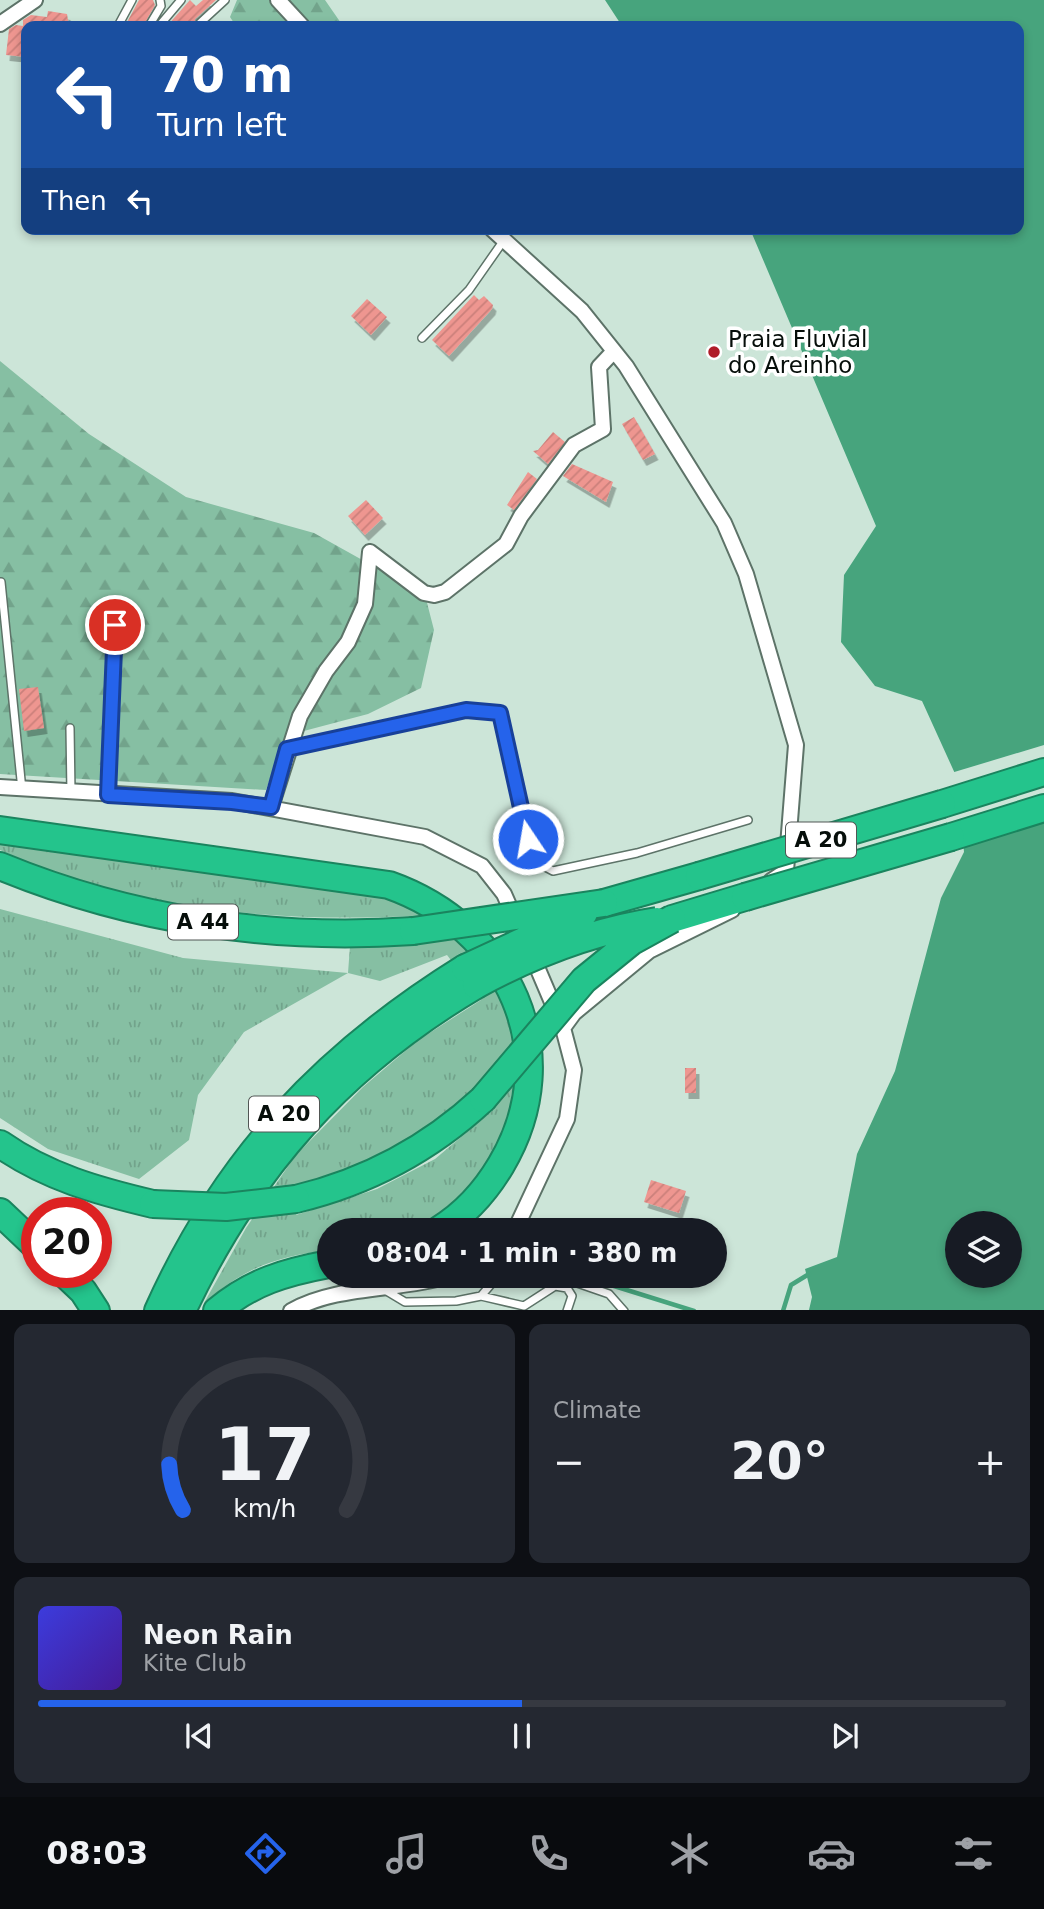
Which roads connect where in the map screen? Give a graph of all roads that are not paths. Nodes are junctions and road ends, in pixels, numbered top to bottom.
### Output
1 (35, 0) edge
2 (132, 0) edge
3 (160, 0) edge
4 (181, 0) edge
5 (225, 0) edge
6 (278, 0) edge
7 (121, 21) edge
8 (152, 21) edge
9 (163, 21) edge
10 (202, 21) edge
11 (297, 21) edge
12 (0, 24) edge
13 (499, 235) edge
14 (504, 240) junction
15 (422, 338) dead end
16 (614, 351) junction
17 (1, 582) edge
18 (115, 625) dead end
19 (70, 728) dead end
20 (287, 749) junction
21 (1044, 772) edge
22 (0, 788) edge
23 (22, 791) junction
24 (71, 793) junction
25 (108, 795) junction
26 (271, 807) junction
27 (1044, 808) edge
28 (748, 820) dead end
29 (0, 830) edge
30 (0, 866) edge
31 (604, 903) junction
32 (672, 919) junction
33 (471, 976) junction
34 (563, 1028) junction
35 (0, 1144) edge
36 (0, 1212) edge
37 (457, 1218) edge
38 (521, 1218) edge
39 (21, 1232) edge
40 (317, 1267) edge
41 (79, 1288) edge
42 (390, 1288) edge
43 (488, 1288) edge
44 (592, 1288) edge
45 (385, 1289) junction
46 (481, 1296) junction
47 (95, 1310) edge
48 (158, 1310) edge
49 (184, 1310) edge
50 (218, 1310) edge
51 (293, 1310) edge
52 (567, 1310) edge
53 (623, 1310) edge

1 - 12 street
2 - 7 lane
3 - 8 lane
4 - 9 lane
5 - 10 lane
6 - 11 street
13 - 14 street
14 - 15 lane
14 - 16 street
16 - 20 street
16 - 34 street
17 - 23 lane
18 - 25 lane
19 - 24 lane
20 - 26 street
20 - 28 lane
21 - 31 highway, A 20, bridge
22 - 23 street
23 - 24 street
24 - 25 street
25 - 26 street
26 - 34 street
27 - 32 highway, A 20, bridge
29 - 37 highway
30 - 31 highway, A 44, bridge
31 - 33 highway, A 20, bridge
32 - 33 highway, A 20, bridge
32 - 35 highway, bridge
33 - 48 highway, A 20
33 - 49 highway, A 20
34 - 38 street
36 - 39 highway
40 - 50 highway
41 - 47 highway
42 - 45 street
43 - 46 lane
44 - 53 lane
45 - 46 lane
45 - 51 street
46 - 52 lane

